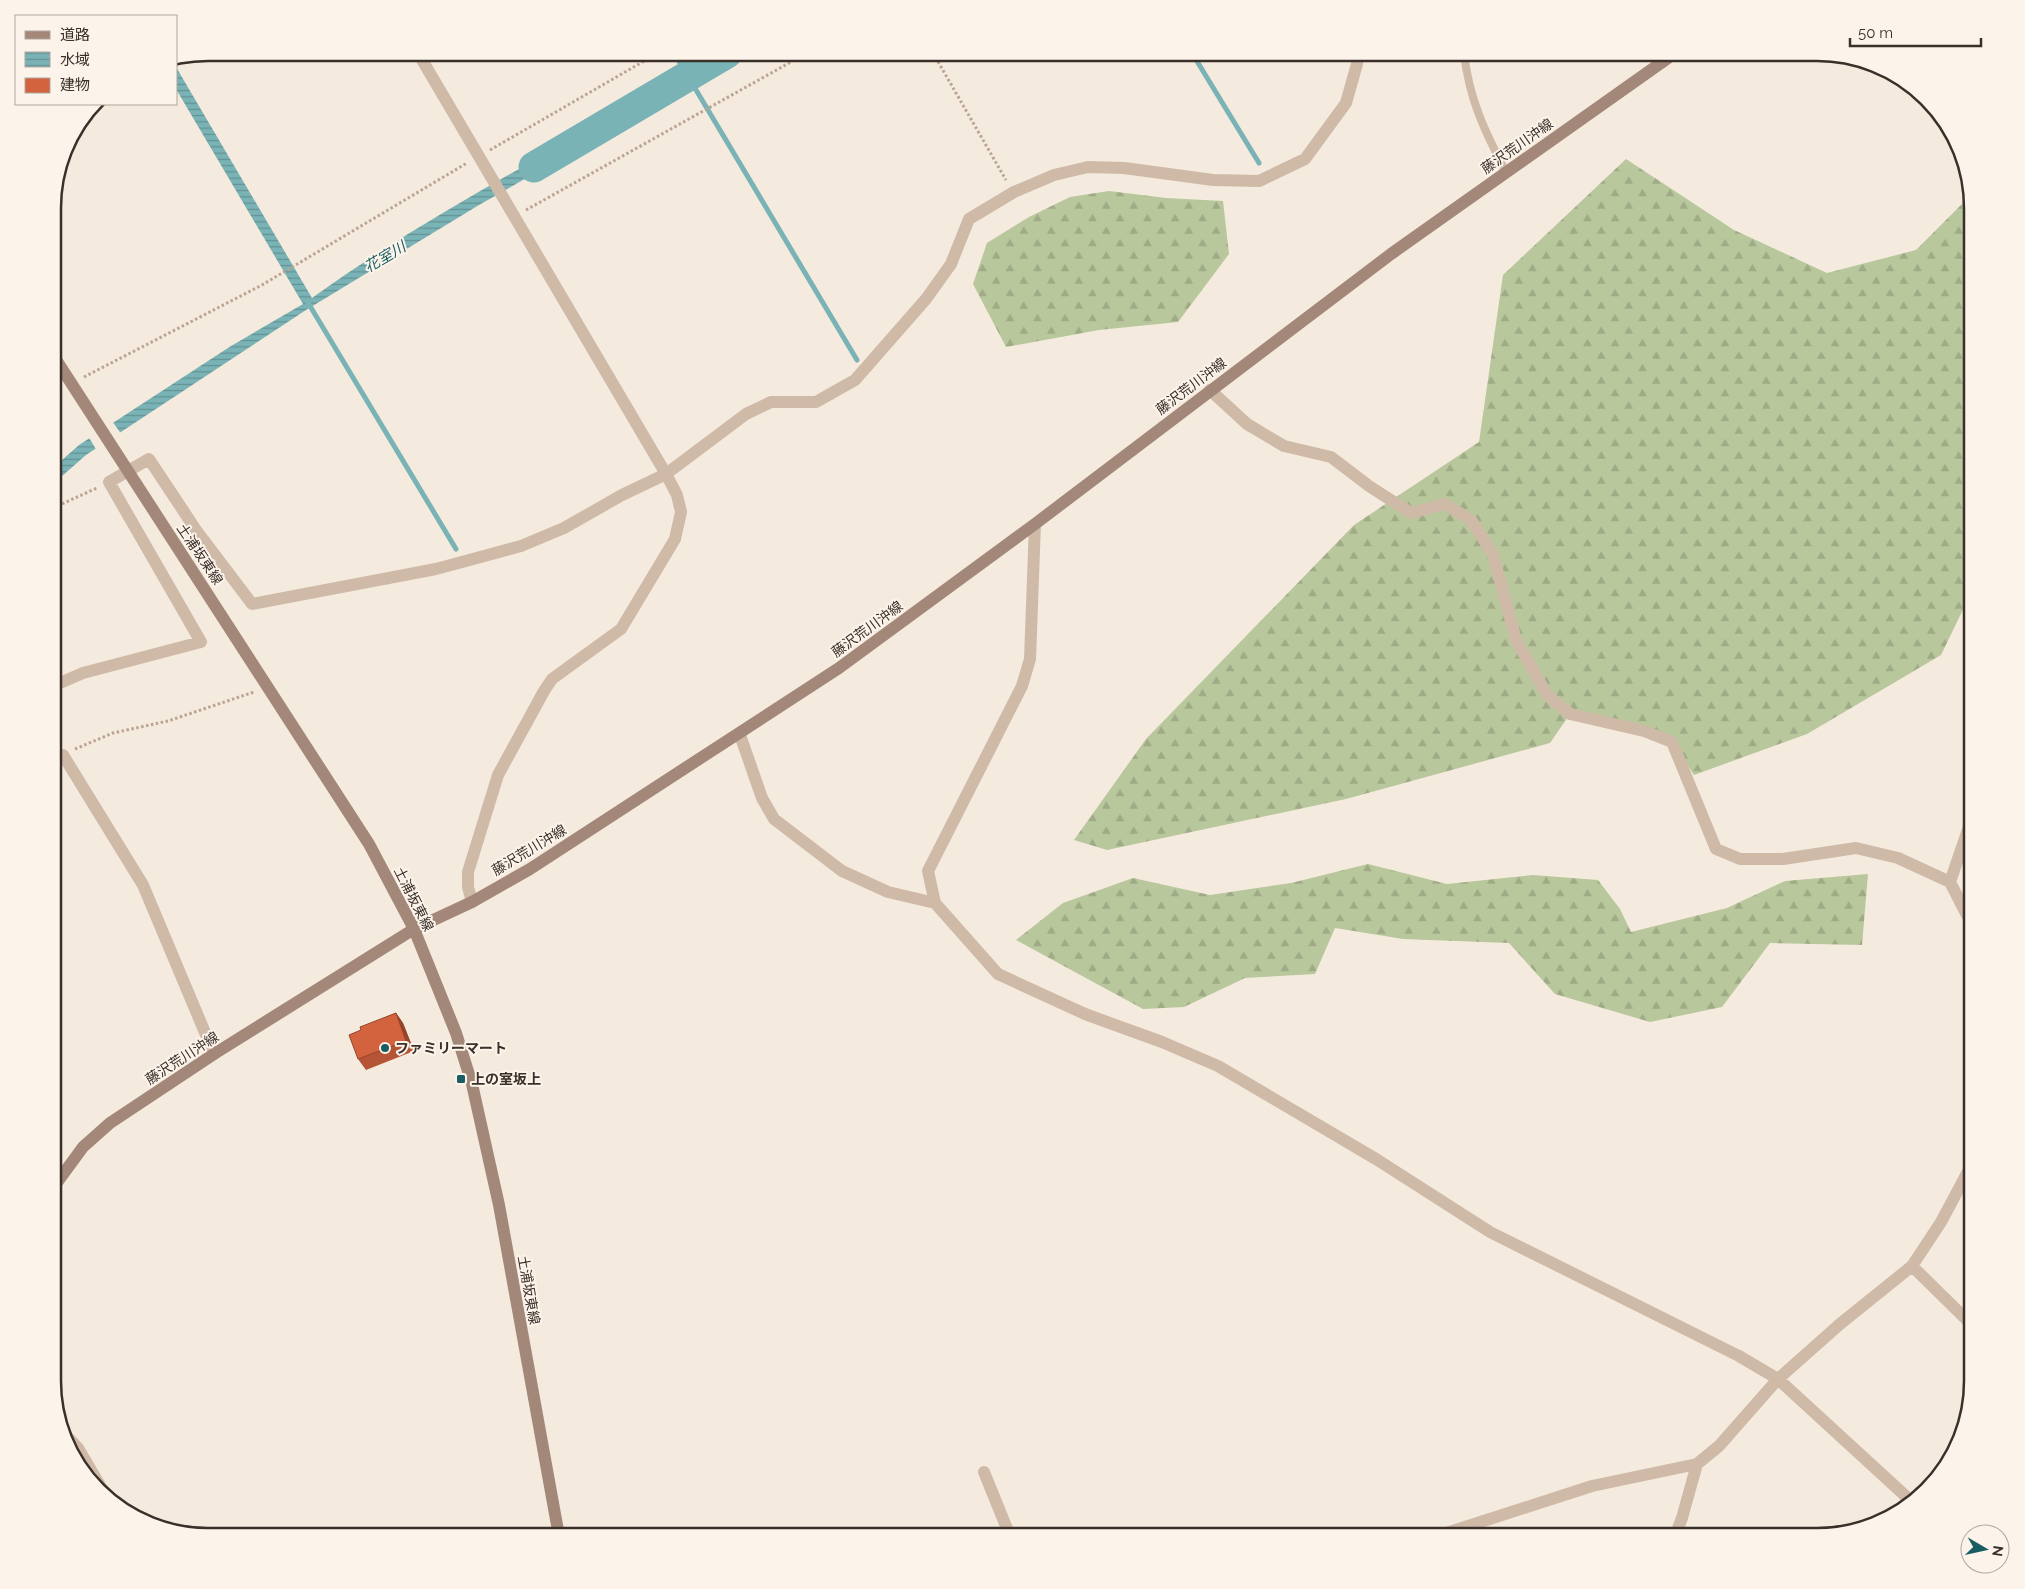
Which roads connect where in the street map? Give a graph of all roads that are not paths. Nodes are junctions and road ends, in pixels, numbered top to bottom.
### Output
1 (423, 61) edge
2 (1358, 61) edge
3 (1465, 61) edge
4 (1662, 61) edge
5 (1506, 172) junction
6 (62, 368) edge
7 (1210, 390) junction
8 (124, 466) junction
9 (666, 474) junction
10 (1034, 524) junction
11 (62, 682) edge
12 (740, 735) junction
13 (63, 754) road end
14 (1964, 841) edge
15 (1950, 882) junction
16 (472, 902) junction
17 (935, 903) junction
18 (1964, 909) edge
19 (414, 929) junction
20 (214, 1054) junction
21 (62, 1176) edge
22 (1964, 1179) edge
23 (1912, 1266) junction
24 (1964, 1317) edge
25 (1778, 1379) junction
26 (78, 1448) edge
27 (1697, 1464) junction
28 (88, 1466) edge
29 (984, 1472) dead end
30 (1907, 1497) edge
31 (557, 1528) edge
32 (1007, 1528) edge
33 (1462, 1528) edge
34 (1678, 1528) edge

1 - 9 street
2 - 9 street
3 - 5 lane
4 - 5 main road, 藤沢荒川沖線
5 - 7 main road, 藤沢荒川沖線
6 - 8 main road, 土浦坂東線
7 - 10 main road, 藤沢荒川沖線
7 - 15 street
8 - 9 street
8 - 11 street
8 - 19 main road, 土浦坂東線
9 - 16 street
10 - 12 main road, 藤沢荒川沖線
10 - 17 street
12 - 16 main road, 藤沢荒川沖線
12 - 17 street
13 - 20 street
14 - 15 street
15 - 18 street
16 - 19 main road, 藤沢荒川沖線
17 - 25 street
19 - 20 main road, 藤沢荒川沖線
19 - 31 main road, 土浦坂東線
20 - 21 main road, 藤沢荒川沖線
22 - 23 street
23 - 24 street
23 - 25 street
25 - 27 street
25 - 30 street
26 - 28 street
27 - 33 street
27 - 34 street
29 - 32 street

